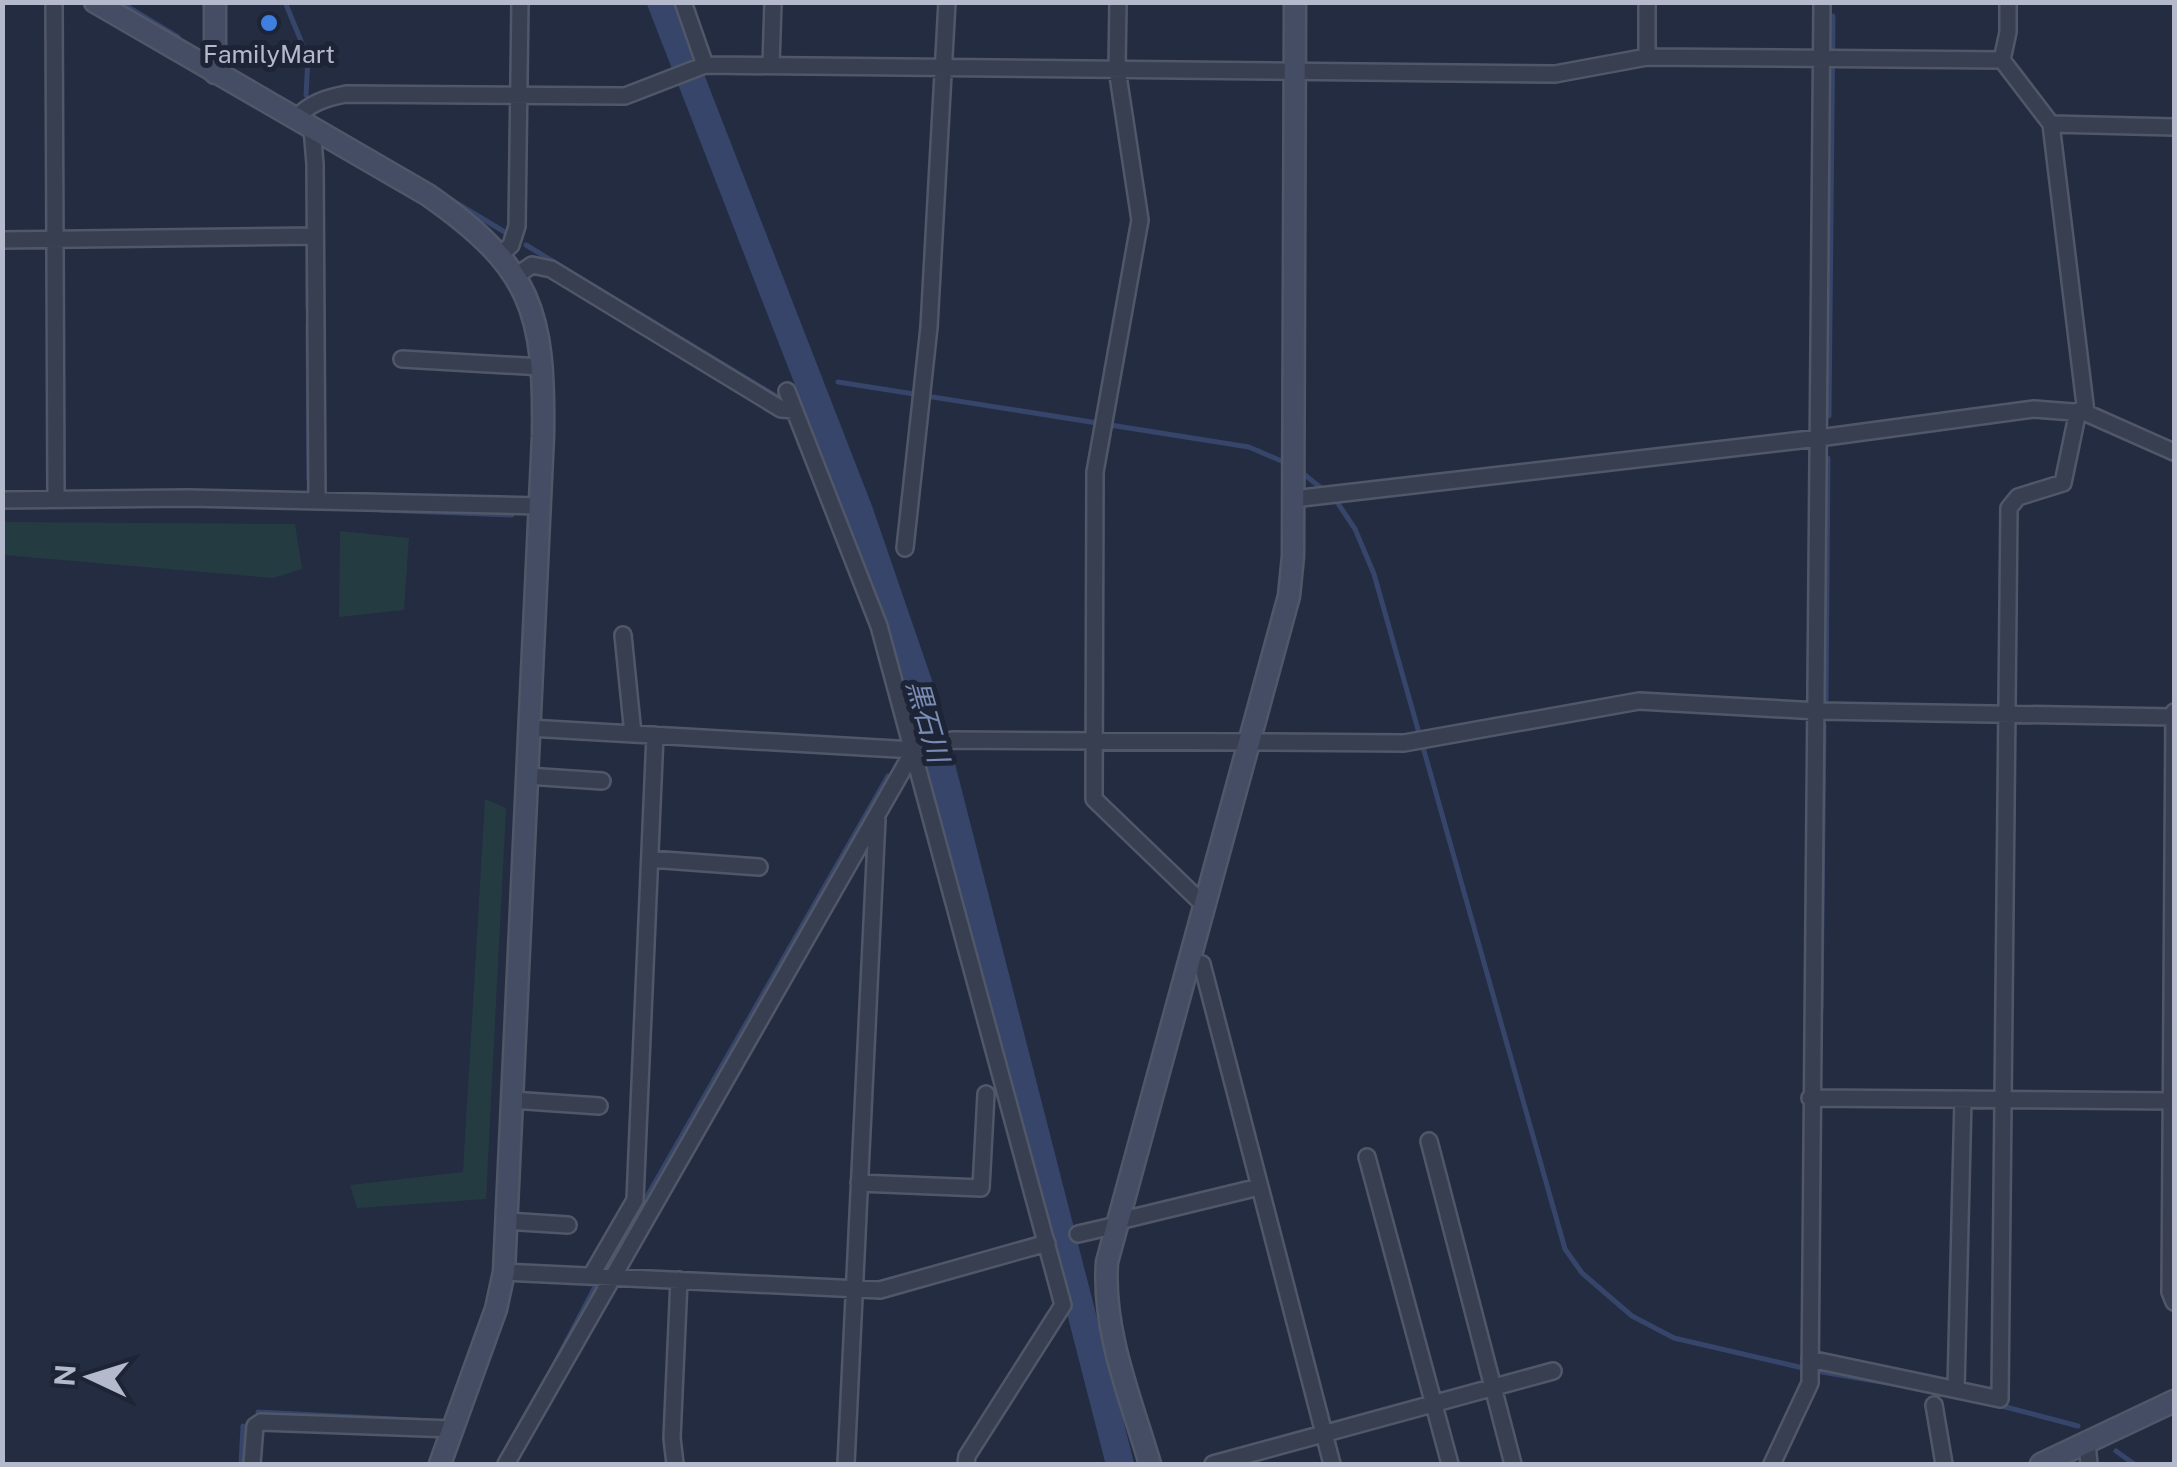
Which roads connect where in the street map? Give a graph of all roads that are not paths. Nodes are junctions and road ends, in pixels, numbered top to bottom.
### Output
1 (54, 2) edge
2 (95, 2) edge
3 (216, 2) edge
4 (520, 2) edge
5 (683, 2) edge
6 (773, 2) edge
7 (946, 2) edge
8 (1118, 2) edge
9 (1295, 2) edge
10 (1647, 2) edge
11 (1822, 2) edge
12 (2008, 2) edge
13 (1646, 58) junction
14 (1828, 59) junction
15 (2002, 60) junction
16 (705, 65) junction
17 (771, 66) junction
18 (944, 68) junction
19 (1117, 69) junction
20 (216, 73) junction
21 (1294, 73) junction
22 (518, 96) junction
23 (303, 124) junction
24 (2051, 124) junction
25 (2174, 127) edge
26 (316, 236) junction
27 (2, 240) edge
28 (55, 240) junction
29 (500, 254) junction
30 (516, 276) junction
31 (402, 358) dead end
32 (542, 367) junction
33 (2082, 412) junction
34 (1820, 438) junction
35 (2174, 452) edge
36 (56, 499) junction
37 (1293, 499) junction
38 (2, 500) edge
39 (316, 501) junction
40 (540, 506) junction
41 (906, 548) dead end
42 (623, 635) dead end
43 (1818, 711) junction
44 (2006, 714) junction
45 (2174, 715) edge
46 (529, 728) junction
47 (633, 734) junction
48 (655, 736) junction
49 (1094, 743) junction
50 (1247, 744) junction
51 (914, 750) junction
52 (527, 776) junction
53 (602, 781) dead end
54 (877, 814) junction
55 (650, 859) junction
56 (759, 867) dead end
57 (1204, 905) junction
58 (1189, 960) junction
59 (986, 1094) dead end
60 (1810, 1098) junction
61 (1963, 1099) junction
62 (2002, 1099) junction
63 (512, 1100) junction
64 (2174, 1102) edge
65 (599, 1106) dead end
66 (1428, 1141) dead end
67 (1367, 1158) dead end
68 (859, 1182) junction
69 (1259, 1187) junction
70 (506, 1221) junction
71 (1118, 1223) junction
72 (568, 1225) dead end
73 (1078, 1234) dead end
74 (1047, 1243) junction
75 (504, 1272) junction
76 (603, 1277) junction
77 (680, 1280) junction
78 (854, 1288) junction
79 (2174, 1302) edge
80 (1810, 1365) junction
81 (1553, 1371) dead end
82 (1493, 1388) junction
83 (1956, 1389) junction
84 (2174, 1401) edge
85 (1434, 1404) junction
86 (1934, 1405) dead end
87 (452, 1429) junction
88 (1324, 1435) junction
89 (2088, 1454) edge
90 (252, 1464) edge
91 (440, 1464) edge
92 (506, 1464) edge
93 (675, 1464) edge
94 (846, 1464) edge
95 (966, 1464) edge
96 (1150, 1464) edge
97 (1213, 1464) edge
98 (1332, 1464) edge
99 (1450, 1464) edge
100 (1513, 1464) edge
101 (1772, 1464) edge
102 (1944, 1464) edge
103 (2041, 1464) edge

1 - 28 street
2 - 20 street
3 - 20 street
4 - 22 street
5 - 16 street
6 - 17 street
7 - 18 street
8 - 19 street
9 - 21 street
10 - 13 street
11 - 14 street
12 - 15 street
13 - 14 street
13 - 21 street
14 - 15 street
14 - 34 street
15 - 24 street
16 - 17 street
16 - 22 street
17 - 18 street
18 - 19 street
18 - 41 street
19 - 21 street
19 - 49 street
20 - 23 street
21 - 37 street
22 - 23 street
22 - 29 street
23 - 26 street
23 - 29 street
24 - 25 street
24 - 33 street
26 - 28 street
26 - 39 street
27 - 28 street
28 - 36 street
29 - 30 street
30 - 32 street
30 - 51 street
31 - 32 street
32 - 40 street
33 - 34 street
33 - 35 street
33 - 44 street
34 - 37 street
34 - 43 street
36 - 38 street
36 - 39 street
37 - 50 street
39 - 40 street
40 - 46 street
42 - 47 street
43 - 44 street
43 - 50 street
43 - 60 street
44 - 45 street
44 - 62 street
45 - 64 street
46 - 47 street
46 - 52 street
47 - 48 street
48 - 51 street
48 - 55 street
49 - 50 street
49 - 51 street
49 - 57 street
50 - 57 street
51 - 54 street
51 - 74 street
52 - 53 street
52 - 63 street
54 - 68 street
54 - 76 street
55 - 56 street
55 - 76 street
57 - 58 street
58 - 69 street
58 - 71 street
59 - 68 street
60 - 61 street
60 - 80 street
61 - 62 street
61 - 83 street
62 - 64 street
62 - 83 street
63 - 65 street
63 - 70 street
64 - 79 street
66 - 82 street
67 - 85 street
68 - 78 street
69 - 71 street
69 - 88 street
70 - 72 street
70 - 75 street
71 - 73 street
71 - 96 street
74 - 78 street
74 - 95 street
75 - 76 street
75 - 87 street
76 - 77 street
76 - 92 street
77 - 78 street
77 - 93 street
78 - 94 street
80 - 83 street
80 - 101 street
81 - 82 street
82 - 85 street
82 - 100 street
84 - 89 street
85 - 88 street
85 - 99 street
86 - 102 street
87 - 90 street
87 - 91 street
88 - 97 street
88 - 98 street
89 - 103 street

